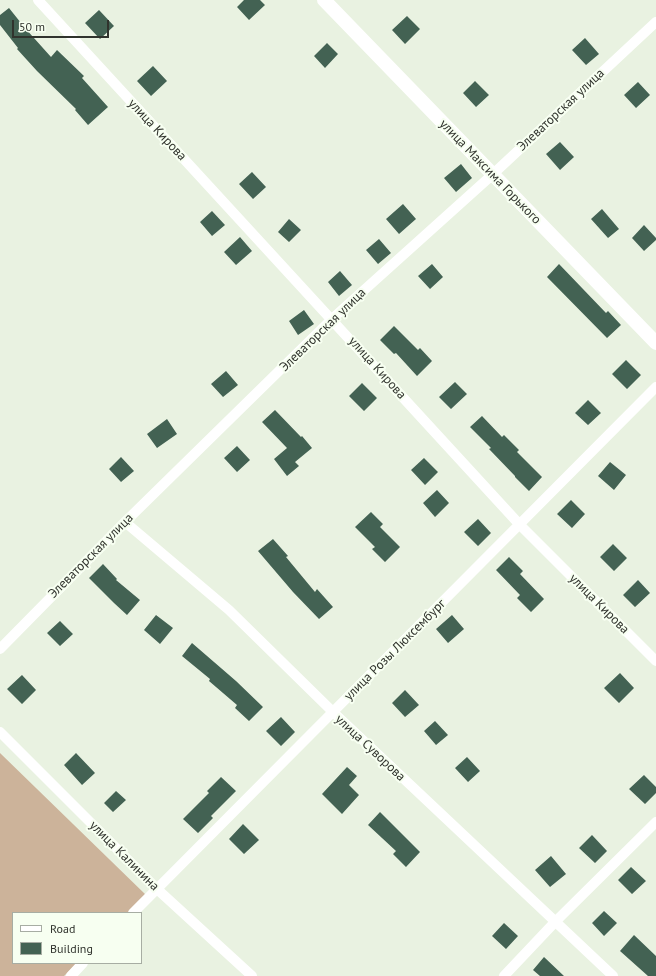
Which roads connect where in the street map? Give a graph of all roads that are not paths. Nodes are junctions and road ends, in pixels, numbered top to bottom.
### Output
1 (38, 0) edge
2 (324, 0) edge
3 (656, 22) edge
4 (492, 175) junction
5 (332, 319) junction
6 (656, 343) edge
7 (656, 387) edge
8 (125, 522) junction
9 (520, 525) junction
10 (0, 649) edge
11 (656, 661) edge
12 (333, 712) junction
13 (0, 732) edge
14 (656, 822) edge
15 (157, 889) junction
16 (134, 912) edge
17 (555, 922) junction
18 (83, 964) edge
19 (71, 976) edge
20 (252, 976) edge
21 (504, 976) edge
22 (613, 976) edge

1 - 5 street, улица Кирова
2 - 4 street, улица Максима Горького
3 - 4 street, Элеваторская улица
4 - 5 street, Элеваторская улица
4 - 6 street, улица Максима Горького
5 - 8 street, Элеваторская улица
5 - 9 street, улица Кирова
7 - 9 street, улица Розы Люксембург
8 - 10 street, Элеваторская улица
8 - 12 street, улица Суворова
9 - 11 street, улица Кирова
9 - 12 street, улица Розы Люксембург
12 - 15 street, улица Розы Люксембург
12 - 17 street, улица Суворова
13 - 15 street, улица Калинина
14 - 17 street
15 - 16 street, улица Розы Люксембург
15 - 20 street, улица Калинина
17 - 21 street
17 - 22 street, улица Суворова
18 - 19 street

